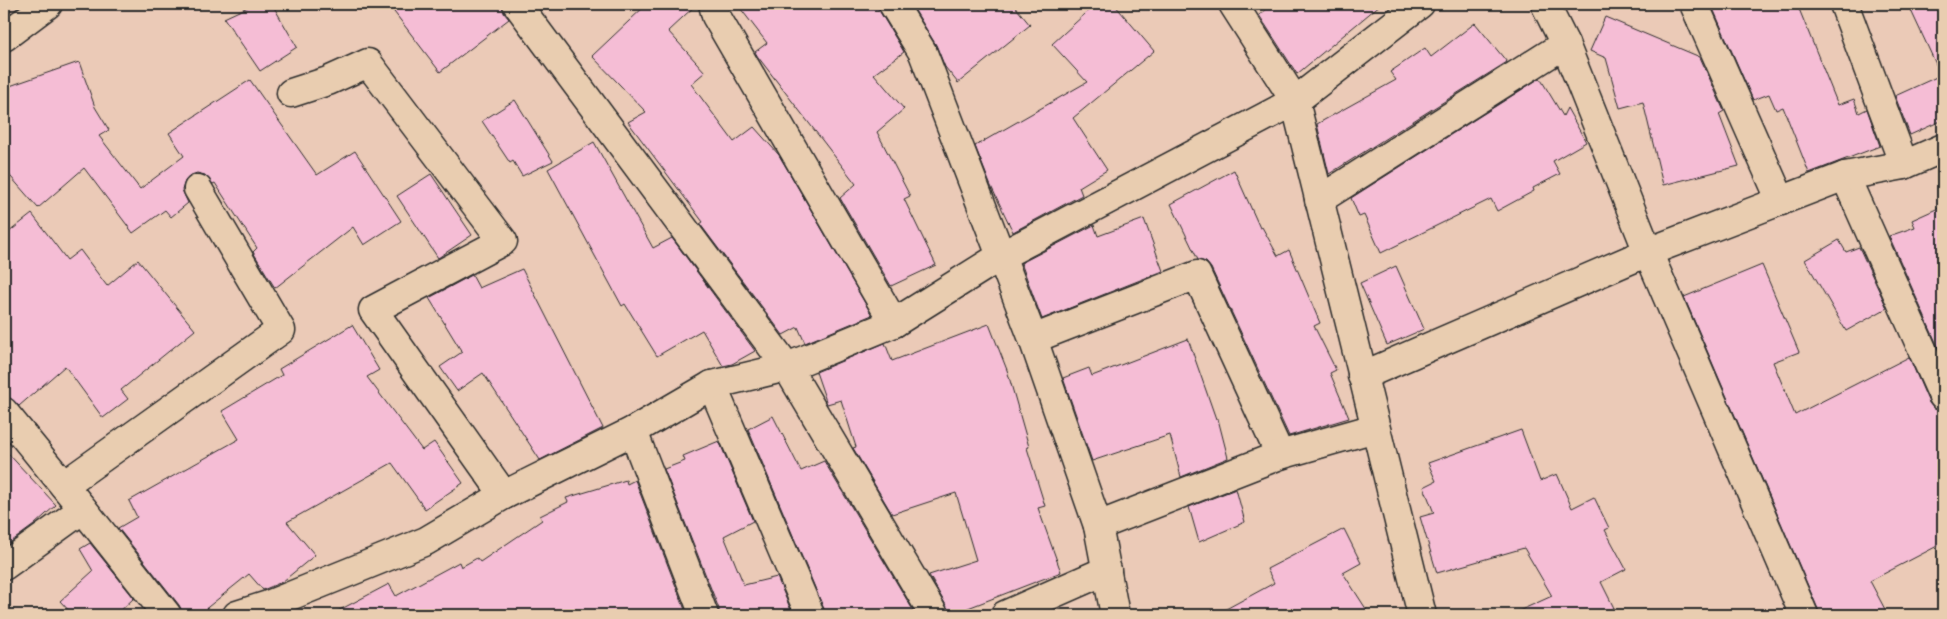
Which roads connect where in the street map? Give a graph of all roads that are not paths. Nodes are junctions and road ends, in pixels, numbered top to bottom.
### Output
1 (48, 4) edge
2 (517, 4) edge
3 (713, 4) edge
4 (893, 4) edge
5 (1233, 4) edge
6 (1420, 4) edge
7 (1545, 4) edge
8 (1694, 4) edge
9 (1844, 4) edge
10 (7, 30) edge
11 (1565, 44) junction
12 (291, 93) dead end
13 (1295, 101) junction
14 (1943, 148) edge
15 (1904, 165) junction
16 (1846, 176) junction
17 (198, 189) dead end
18 (1319, 200) junction
19 (1781, 201) junction
20 (1648, 252) junction
21 (1001, 256) junction
22 (894, 323) junction
23 (1033, 339) junction
24 (787, 367) junction
25 (1362, 376) junction
26 (712, 386) junction
27 (1943, 396) edge
28 (4, 412) edge
29 (1375, 428) junction
30 (633, 431) junction
31 (1280, 455) junction
32 (64, 485) junction
33 (504, 495) junction
34 (84, 509) junction
35 (1098, 526) junction
36 (4, 566) edge
37 (1107, 570) junction
38 (271, 610) edge
39 (167, 615) edge
40 (237, 615) edge
41 (704, 615) edge
42 (810, 615) edge
43 (934, 615) edge
44 (1005, 615) edge
45 (1116, 615) edge
46 (1420, 615) edge
47 (1804, 615) edge

1 - 10 street
2 - 24 street
3 - 22 street
4 - 21 street
5 - 13 street
6 - 13 street
7 - 11 street
8 - 19 street
9 - 15 street
11 - 18 street
11 - 20 street
12 - 33 street
13 - 18 street
13 - 21 street
14 - 15 street
15 - 16 street
16 - 19 street
16 - 27 street
17 - 32 street
18 - 25 street
19 - 20 street
20 - 25 street
20 - 47 street
21 - 22 street
21 - 23 street
22 - 24 street
23 - 31 street
23 - 35 street
24 - 26 street
24 - 43 street
25 - 29 street
26 - 30 street
26 - 42 street
28 - 32 street
29 - 31 street
29 - 46 street
30 - 33 street
30 - 41 street
31 - 35 street
32 - 34 street
33 - 38 street
34 - 36 street
34 - 39 street
35 - 37 street
37 - 44 street
37 - 45 street
38 - 40 street

